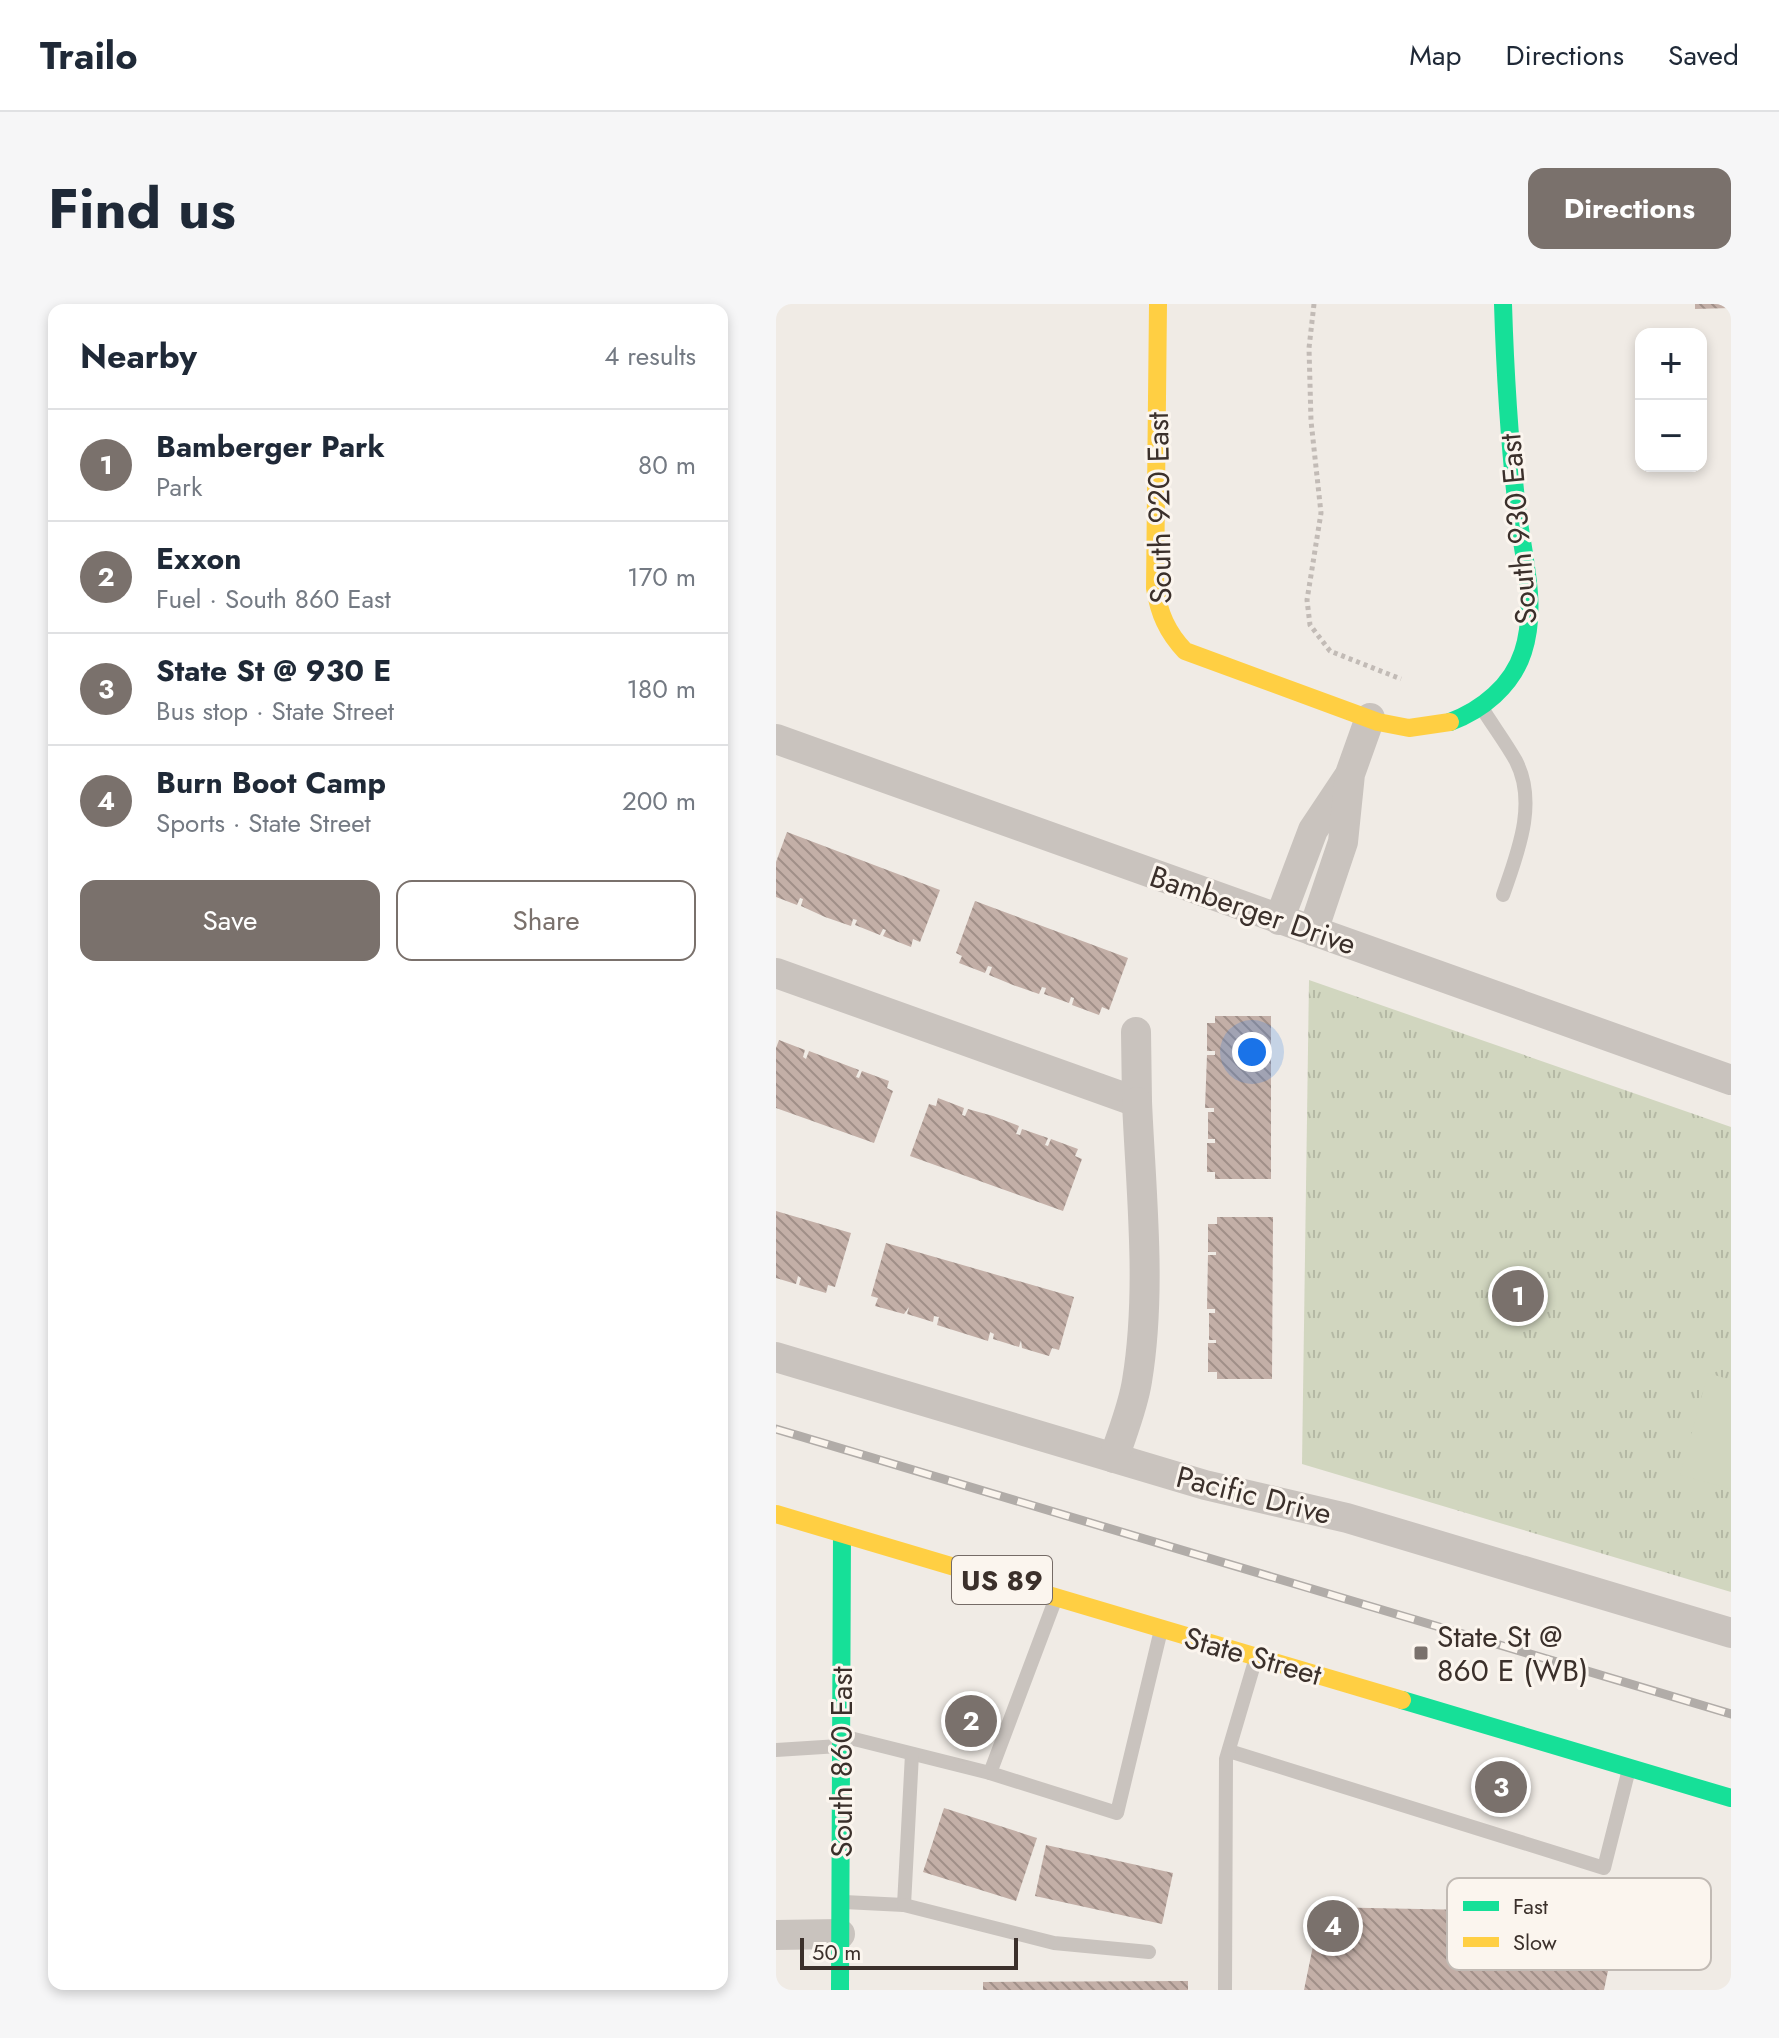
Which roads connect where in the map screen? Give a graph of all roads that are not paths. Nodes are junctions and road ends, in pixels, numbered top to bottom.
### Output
1 (1158, 304) edge
2 (1503, 304) edge
3 (1482, 708) junction
4 (1370, 718) junction
5 (776, 739) edge
6 (1350, 774) junction
7 (1503, 895) dead end
8 (1279, 920) junction
9 (1313, 931) junction
10 (776, 973) edge
11 (1136, 1032) dead end
12 (1731, 1080) edge
13 (1137, 1102) junction
14 (776, 1357) edge
15 (1114, 1458) junction
16 (776, 1514) edge
17 (842, 1534) junction
18 (1057, 1595) junction
19 (1161, 1629) junction
20 (1731, 1633) edge
21 (1256, 1657) junction
22 (841, 1741) junction
23 (776, 1750) edge
24 (1229, 1751) junction
25 (912, 1754) junction
26 (1629, 1767) junction
27 (990, 1773) junction
28 (1731, 1798) edge
29 (840, 1902) junction
30 (904, 1905) junction
31 (840, 1934) junction
32 (776, 1935) edge
33 (1149, 1952) dead end
34 (840, 1990) edge
35 (1225, 1990) edge

1 - 4 street, South 920 East
2 - 3 street, South 930 East
3 - 4 street, South 930 East
3 - 7 lane
4 - 6 street
5 - 8 street, Bamberger Drive
6 - 8 street
6 - 9 street
8 - 9 street, Bamberger Drive
9 - 12 street, Bamberger Drive
10 - 13 street
11 - 13 street
13 - 15 street
14 - 15 street, Pacific Drive
15 - 20 street, Pacific Drive
16 - 17 street, State Street / US 89
17 - 18 street, State Street / US 89
17 - 22 street, South 860 East
18 - 19 street, State Street / US 89
18 - 27 lane
19 - 21 street, State Street / US 89
19 - 27 lane
21 - 24 lane
21 - 26 street, State Street / US 89
22 - 23 lane
22 - 25 lane
22 - 29 street, South 860 East
24 - 26 lane
24 - 35 lane
25 - 27 lane
25 - 30 lane
26 - 28 street, State Street / US 89
29 - 30 lane
29 - 31 street, South 860 East
30 - 33 lane
31 - 32 street
31 - 34 street, South 860 East

